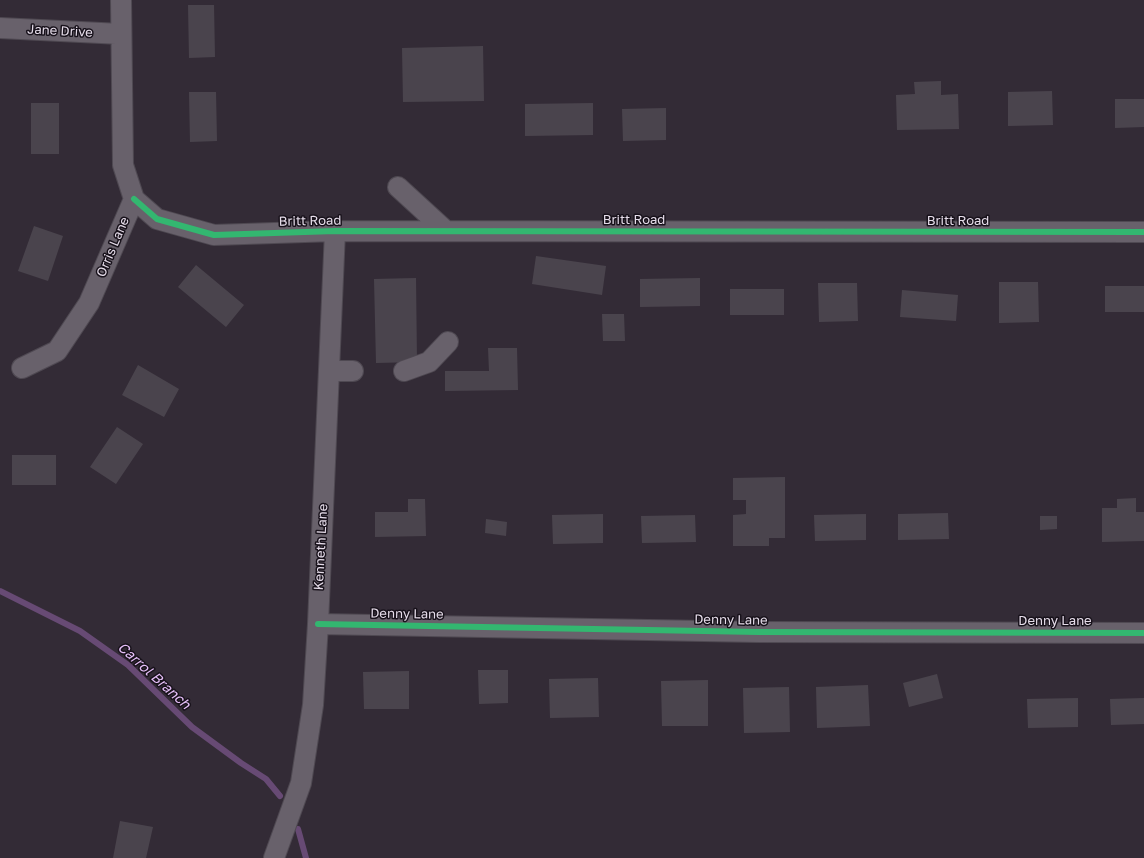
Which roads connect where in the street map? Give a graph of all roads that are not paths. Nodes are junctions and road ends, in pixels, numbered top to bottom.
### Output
1 (121, 0) edge
2 (0, 28) edge
3 (121, 34) junction
4 (398, 187) dead end
5 (134, 198) junction
6 (335, 231) junction
7 (446, 231) junction
8 (1144, 232) edge
9 (448, 342) dead end
10 (22, 368) dead end
11 (329, 371) junction
12 (353, 371) dead end
13 (404, 371) dead end
14 (318, 624) junction
15 (1144, 633) edge
16 (274, 858) edge

1 - 3 street
2 - 3 street, Jane Drive
3 - 5 street
4 - 7 street
5 - 6 street, Britt Road
5 - 10 street, Orris Lane
6 - 7 street, Britt Road
6 - 11 street, Kenneth Lane
7 - 8 street, Britt Road
9 - 13 street
11 - 12 street
11 - 14 street, Kenneth Lane
14 - 15 street, Denny Lane
14 - 16 street, Kenneth Lane

